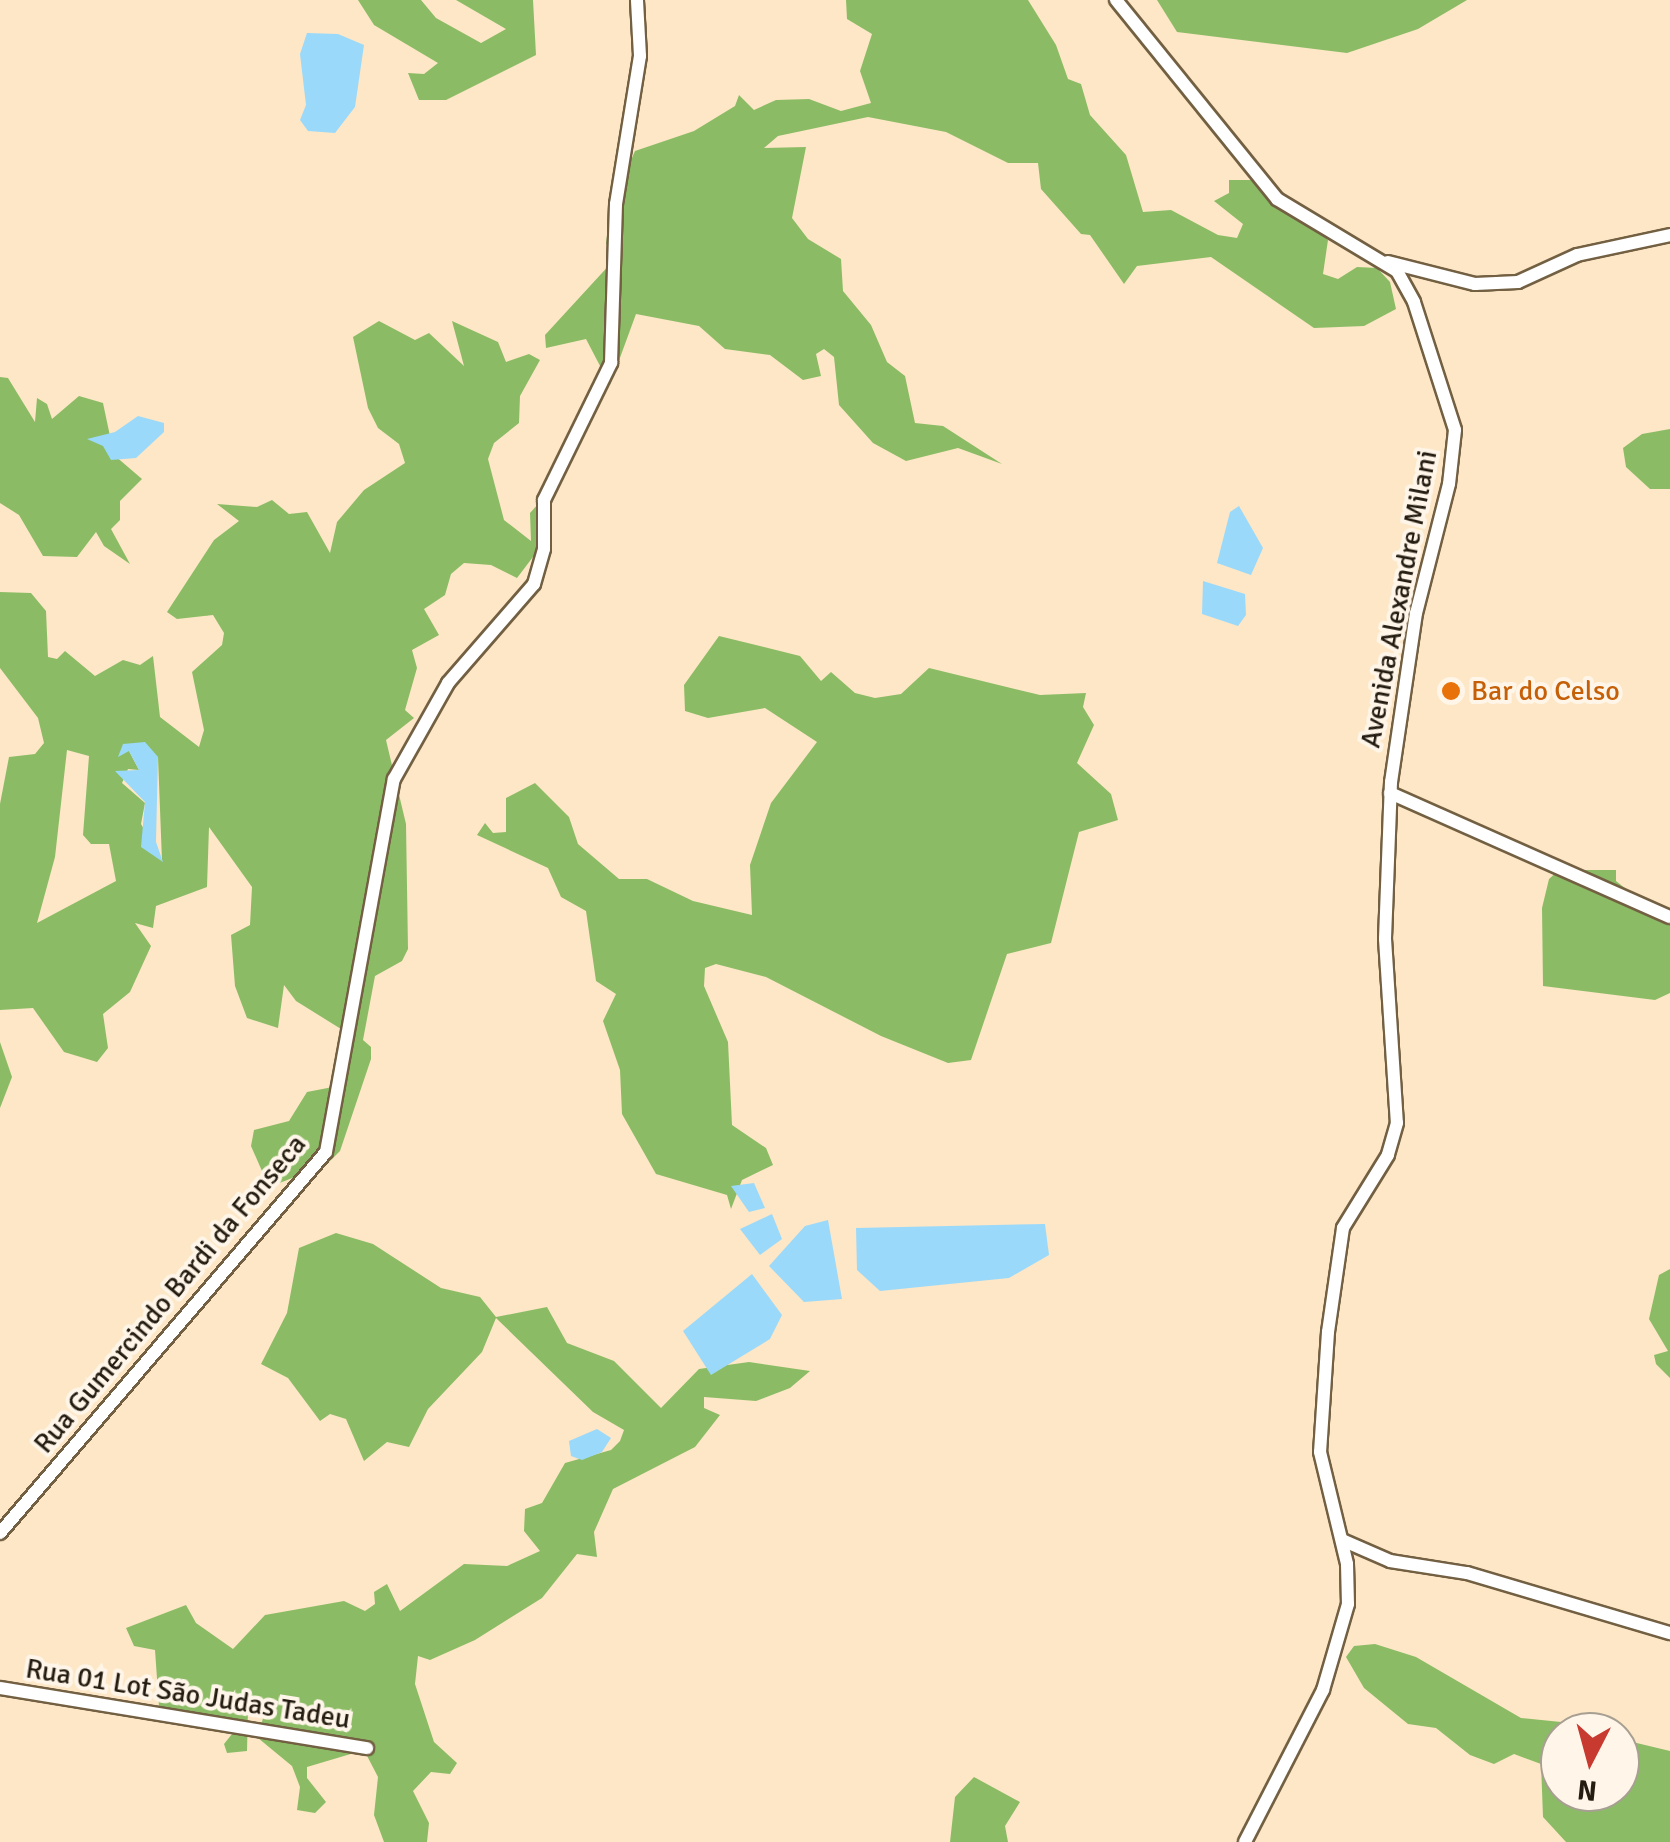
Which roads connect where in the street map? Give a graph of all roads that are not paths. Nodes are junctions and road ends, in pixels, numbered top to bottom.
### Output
1 (638, 0) edge
2 (1116, 0) edge
3 (1670, 235) edge
4 (1388, 262) junction
5 (1390, 792) junction
6 (1670, 917) edge
7 (0, 1533) edge
8 (1342, 1540) junction
9 (1670, 1633) edge
10 (0, 1688) edge
11 (367, 1748) dead end
12 (1245, 1842) edge

1 - 7 street, Rua Gumercindo Bardi da Fonseca
2 - 4 street, Avenida Alexandre Milani
3 - 4 street
4 - 5 street, Avenida Alexandre Milani
5 - 6 street
5 - 8 street, Avenida Alexandre Milani
8 - 9 street
8 - 12 street, Avenida Alexandre Milani
10 - 11 street, Rua 01 Lot São Judas Tadeu

